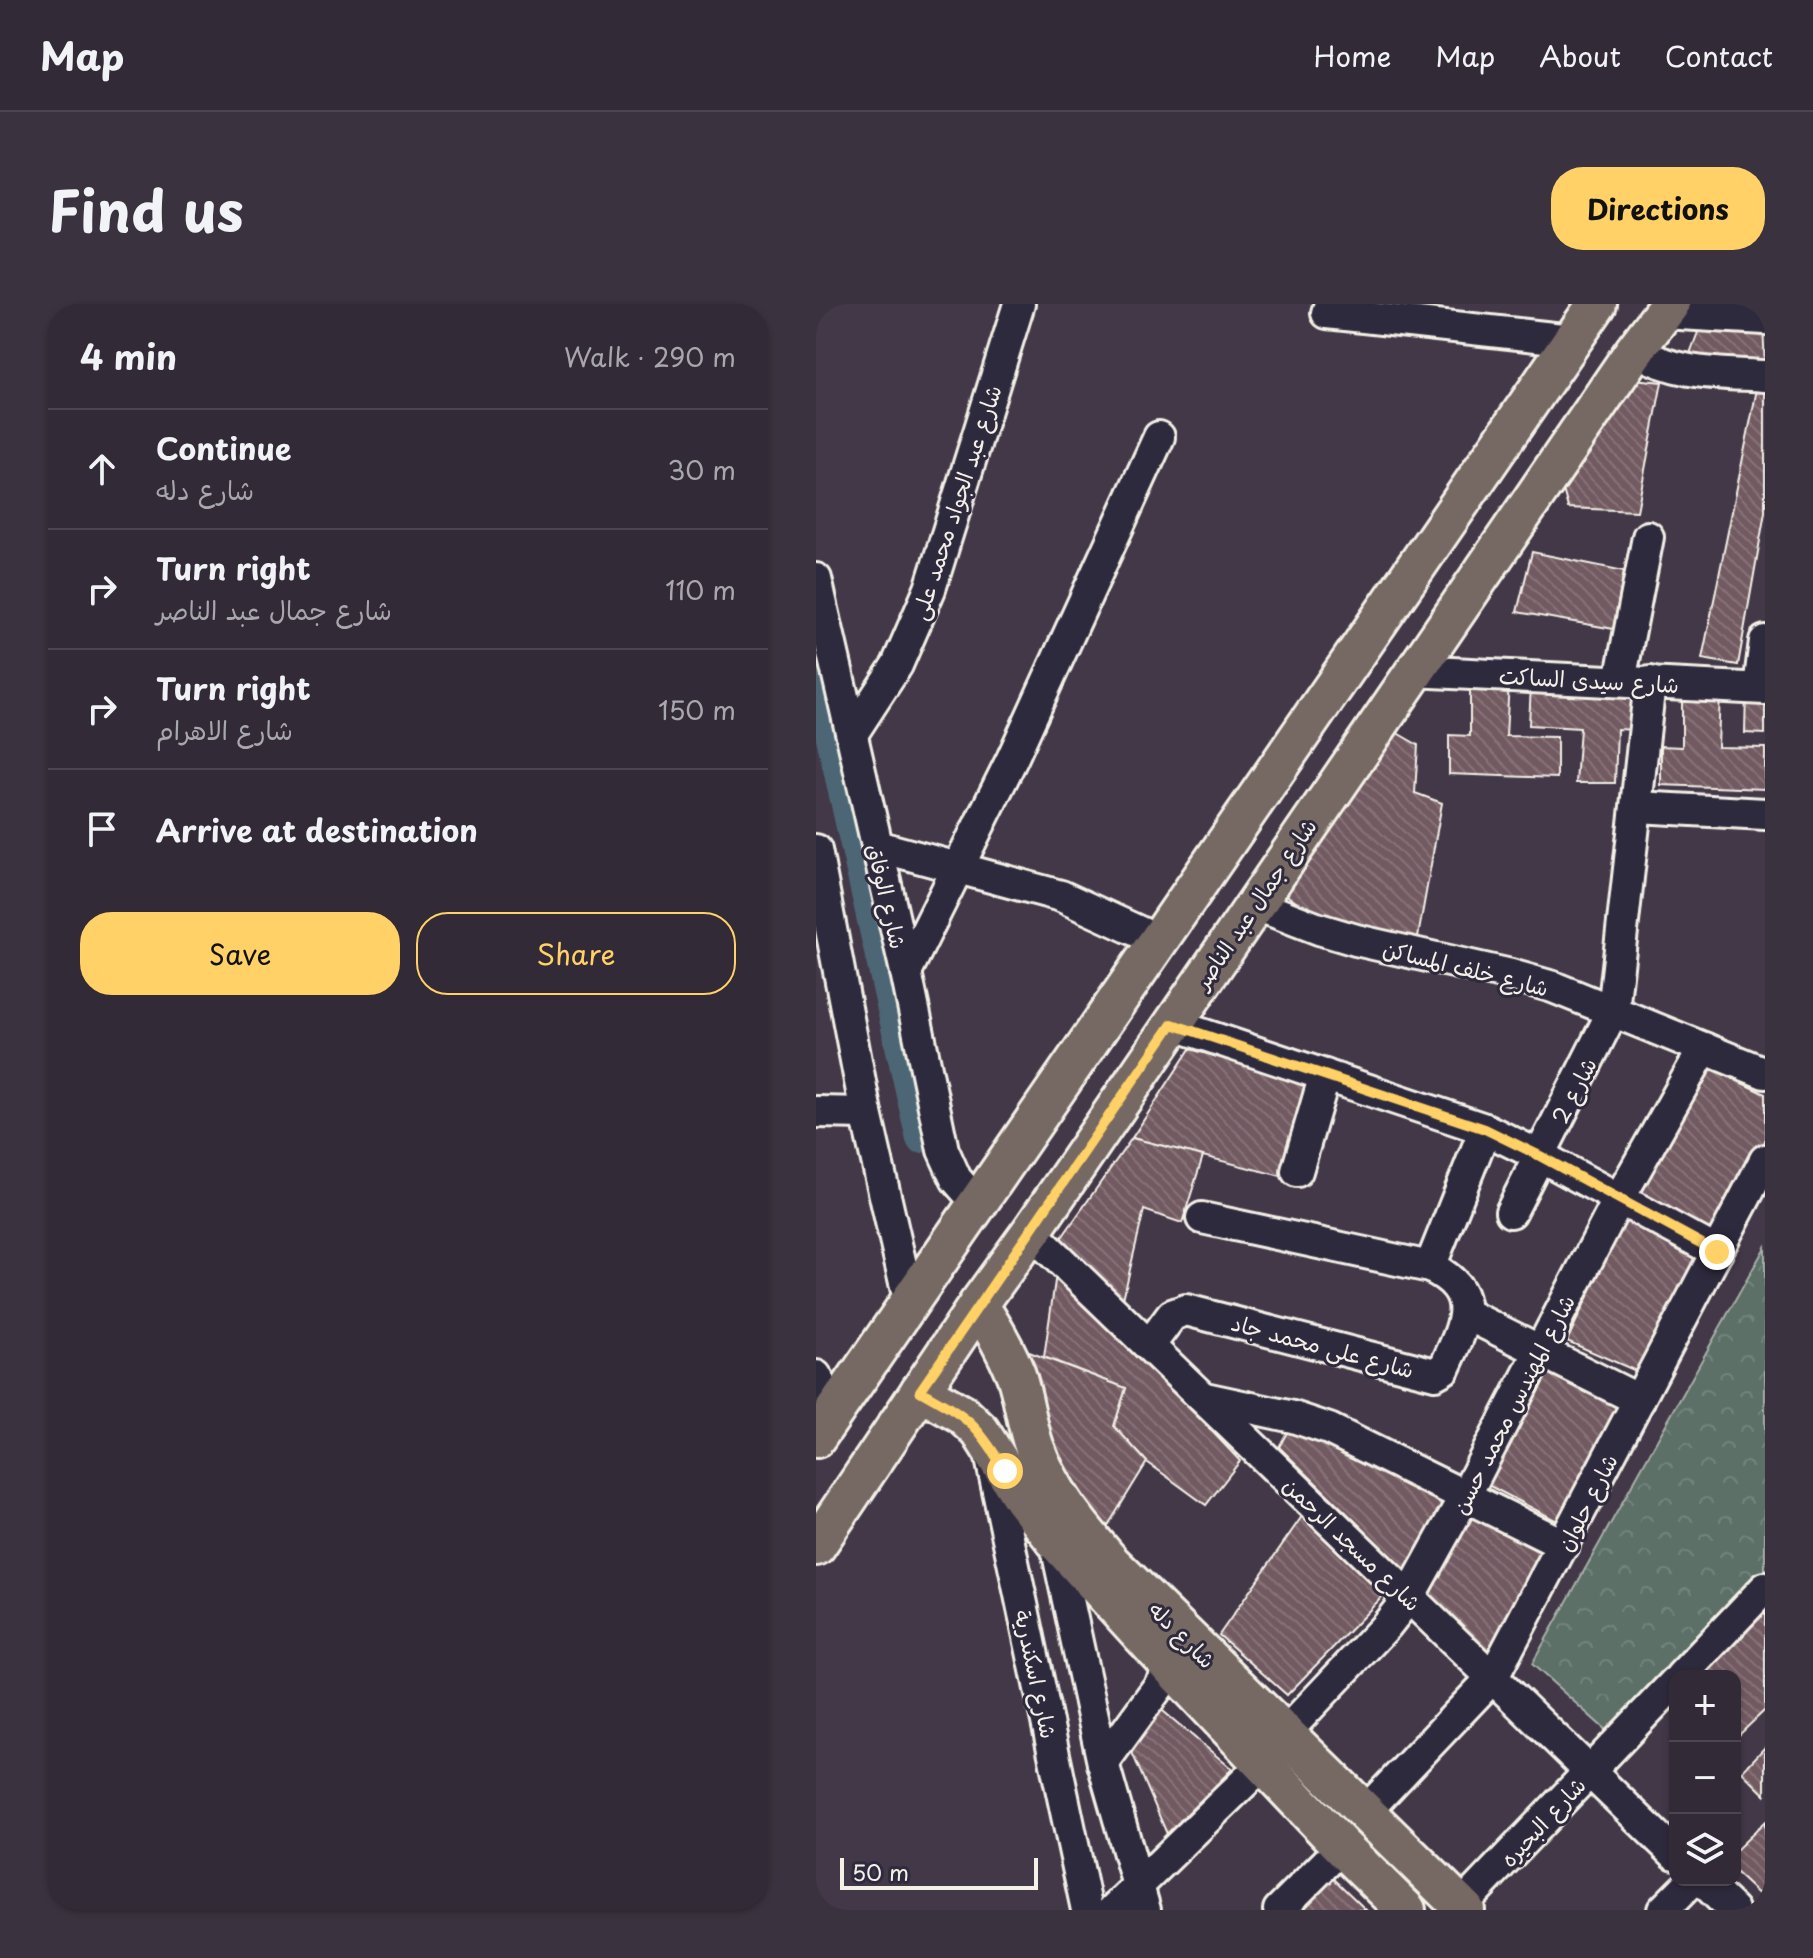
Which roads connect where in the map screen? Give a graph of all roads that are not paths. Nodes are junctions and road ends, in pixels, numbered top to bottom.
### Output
1 (1019, 304) edge
2 (1330, 304) edge
3 (1597, 304) edge
4 (1666, 309) edge
5 (1765, 319) edge
6 (1572, 340) junction
7 (1635, 350) junction
8 (1765, 376) edge
9 (1159, 437) dead end
10 (1648, 537) dead end
11 (816, 579) edge
12 (1765, 641) edge
13 (1413, 671) junction
14 (1635, 682) junction
15 (1762, 688) edge
16 (852, 734) junction
17 (1637, 807) junction
18 (1765, 814) edge
19 (877, 846) junction
20 (816, 850) edge
21 (958, 869) junction
22 (1254, 904) junction
23 (1159, 941) junction
24 (906, 972) junction
25 (1613, 1011) junction
26 (1172, 1024) junction
27 (1704, 1048) junction
28 (1765, 1073) edge
29 (1325, 1075) junction
30 (816, 1112) edge
31 (866, 1113) junction
32 (1485, 1129) junction
33 (1540, 1156) junction
34 (1765, 1160) edge
35 (1297, 1171) dead end
36 (1619, 1199) junction
37 (978, 1204) junction
38 (1511, 1212) dead end
39 (1202, 1218) dead end
40 (1031, 1232) junction
41 (1717, 1252) junction
42 (1430, 1267) junction
43 (909, 1300) junction
44 (978, 1305) junction
45 (1466, 1314) junction
46 (1149, 1346) junction
47 (1541, 1350) junction
48 (816, 1376) edge
49 (920, 1391) junction
50 (1203, 1398) junction
51 (1639, 1400) junction
52 (825, 1425) edge
53 (986, 1439) junction
54 (1465, 1496) junction
55 (1055, 1540) junction
56 (1564, 1545) junction
57 (816, 1546) edge
58 (1765, 1588) edge
59 (1409, 1597) junction
60 (1172, 1668) junction
61 (1687, 1670) edge
62 (1493, 1677) junction
63 (1669, 1688) edge
64 (1274, 1749) junction
65 (1103, 1763) junction
66 (1590, 1771) junction
67 (1332, 1782) junction
68 (1305, 1808) junction
69 (1364, 1813) junction
70 (1342, 1847) junction
71 (1669, 1848) edge
72 (1687, 1886) edge
73 (1708, 1886) edge
74 (1142, 1899) edge
75 (1463, 1908) edge
76 (1087, 1910) edge
77 (1113, 1910) edge
78 (1279, 1910) edge
79 (1406, 1910) edge
80 (1663, 1910) edge
81 (1733, 1910) edge

1 - 16 street, شارع عبد الجواد محمد على
2 - 6 street
3 - 6 main road
4 - 5 street
4 - 7 main road, شارع جمال عبد الناصر
6 - 23 main road
7 - 8 street
7 - 13 main road, شارع جمال عبد الناصر
9 - 21 street
10 - 14 street
11 - 16 street, شارع الوفاق
12 - 15 street
13 - 14 street, شارع سيدى الساكت
13 - 22 main road, شارع جمال عبد الناصر
14 - 15 street, شارع سيدى الساكت
14 - 17 street
16 - 19 street, شارع الوفاق
17 - 18 street
17 - 25 street
19 - 21 street
19 - 24 street, شارع الوفاق
20 - 31 street
21 - 23 street
21 - 24 street
22 - 25 street, شارع خلف المساكن
22 - 26 main road, شارع جمال عبد الناصر
23 - 37 main road
24 - 37 street, شارع الوفاق
25 - 27 street, شارع خلف المساكن
25 - 33 street, شارع 2
26 - 29 street
26 - 40 main road, شارع جمال عبد الناصر
27 - 28 street, شارع خلف المساكن
27 - 36 street, شارع المهندس محمد حسن
29 - 32 street
29 - 35 street
30 - 31 street
31 - 43 street
32 - 33 street
32 - 42 street
33 - 36 street
33 - 38 street, شارع 2
34 - 41 street, شارع حلوان
36 - 41 street
36 - 47 street, شارع المهندس محمد حسن
37 - 43 main road
39 - 42 street
40 - 44 main road, شارع جمال عبد الناصر
40 - 46 street, شارع مسجد الرحمن
41 - 51 street, شارع حلوان
42 - 45 street
43 - 52 main road
44 - 49 main road, شارع جمال عبد الناصر
44 - 64 main road, شارع دله
45 - 46 street, شارع على محمد جاد
45 - 47 street
46 - 50 street, شارع مسجد الرحمن
47 - 51 street
47 - 54 street, شارع المهندس محمد حسن
48 - 52 street
49 - 53 main road, شارع دله
49 - 57 main road, شارع جمال عبد الناصر
50 - 54 street
50 - 59 street, شارع مسجد الرحمن
51 - 56 street, شارع حلوان
53 - 55 main road, شارع دله
53 - 76 street, شارع اسكندرية
54 - 56 street
54 - 59 street, شارع المهندس محمد حسن
55 - 60 main road, شارع دله
55 - 65 street, شارع اسكندرية
56 - 62 street, شارع حلوان
58 - 61 street
59 - 62 street, شارع مسجد الرحمن
59 - 64 street, شارع المهندس محمد حسن
60 - 64 main road, شارع دله
60 - 65 street
62 - 66 street, شارع مسجد الرحمن
62 - 69 street, شارع حلوان
63 - 66 street, شارع البحيره
64 - 67 main road, شارع دله
64 - 68 main road, شارع دله
64 - 74 street, شارع المهندس محمد حسن
65 - 74 street, شارع اسكندرية
66 - 71 street, شارع مسجد الرحمن
66 - 75 street, شارع البحيره
67 - 68 main road
67 - 69 main road, شارع دله
68 - 70 main road, شارع دله
69 - 75 main road, شارع دله
70 - 78 street
70 - 79 main road, شارع دله
72 - 80 street
73 - 81 street
74 - 77 street, شارع المهندس محمد حسن

